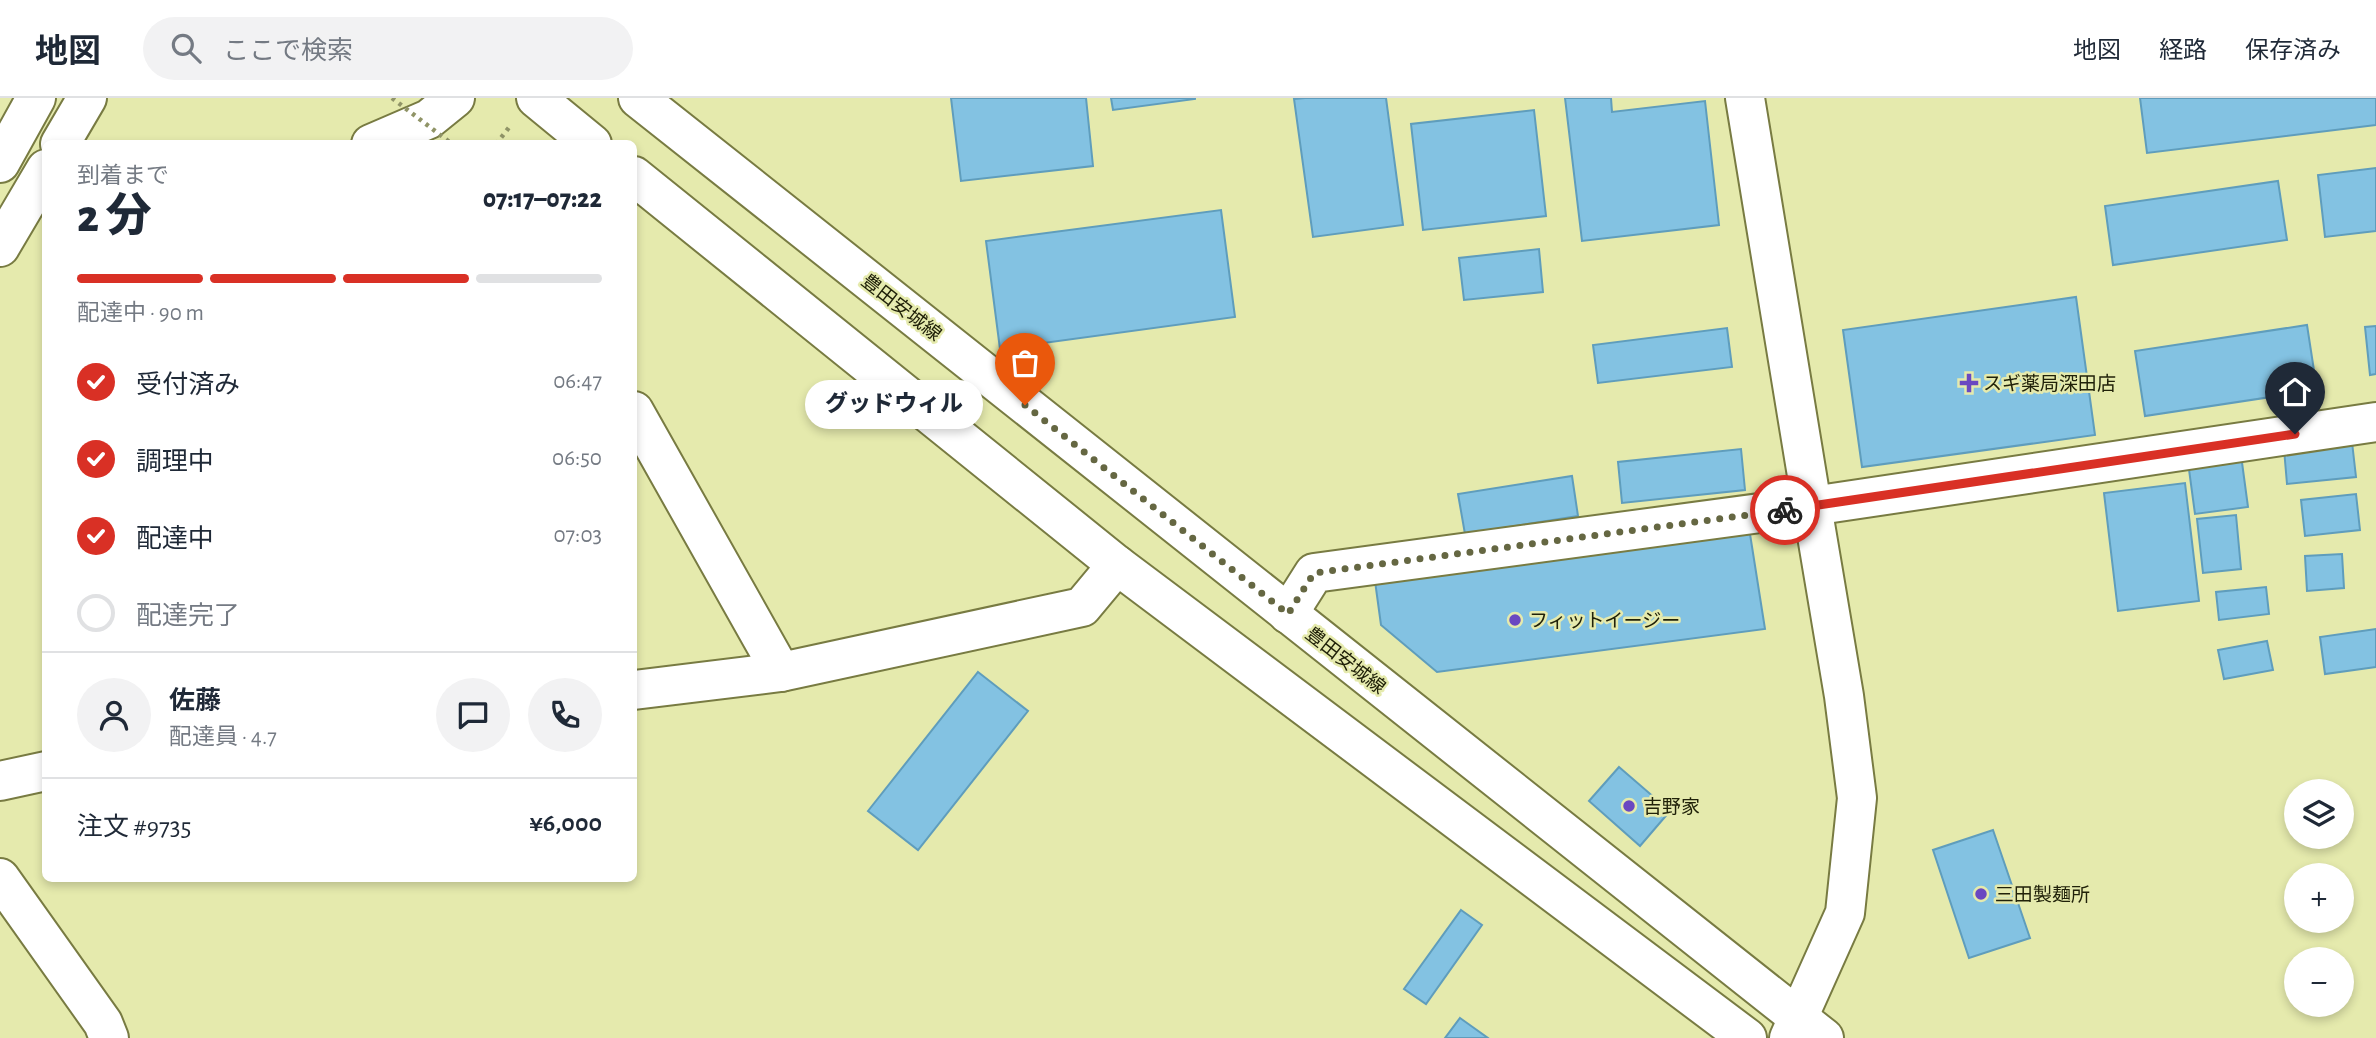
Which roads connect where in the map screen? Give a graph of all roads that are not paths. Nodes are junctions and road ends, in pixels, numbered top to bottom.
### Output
1 (36, 98) edge
2 (87, 98) edge
3 (455, 98) edge
4 (536, 98) edge
5 (638, 98) edge
6 (1745, 98) edge
7 (62, 140) edge
8 (382, 140) edge
9 (587, 140) edge
10 (0, 163) edge
11 (42, 176) edge
12 (637, 179) edge
13 (0, 247) edge
14 (637, 416) edge
15 (2376, 422) edge
16 (1812, 506) junction
17 (1117, 565) junction
18 (1288, 614) junction
19 (781, 672) junction
20 (637, 690) edge
21 (42, 772) edge
22 (0, 781) edge
23 (0, 878) edge
24 (1804, 1031) edge
25 (109, 1038) edge
26 (1747, 1038) edge

1 - 10 main road
2 - 7 main road
3 - 8 main road
4 - 9 main road
5 - 18 main road, 豊田安城線
6 - 16 main road
11 - 13 main road
12 - 17 main road
14 - 19 main road
15 - 16 main road
16 - 18 main road
16 - 24 main road
17 - 19 main road
17 - 26 main road
18 - 24 main road, 豊田安城線
19 - 20 main road
21 - 22 main road
23 - 25 main road

